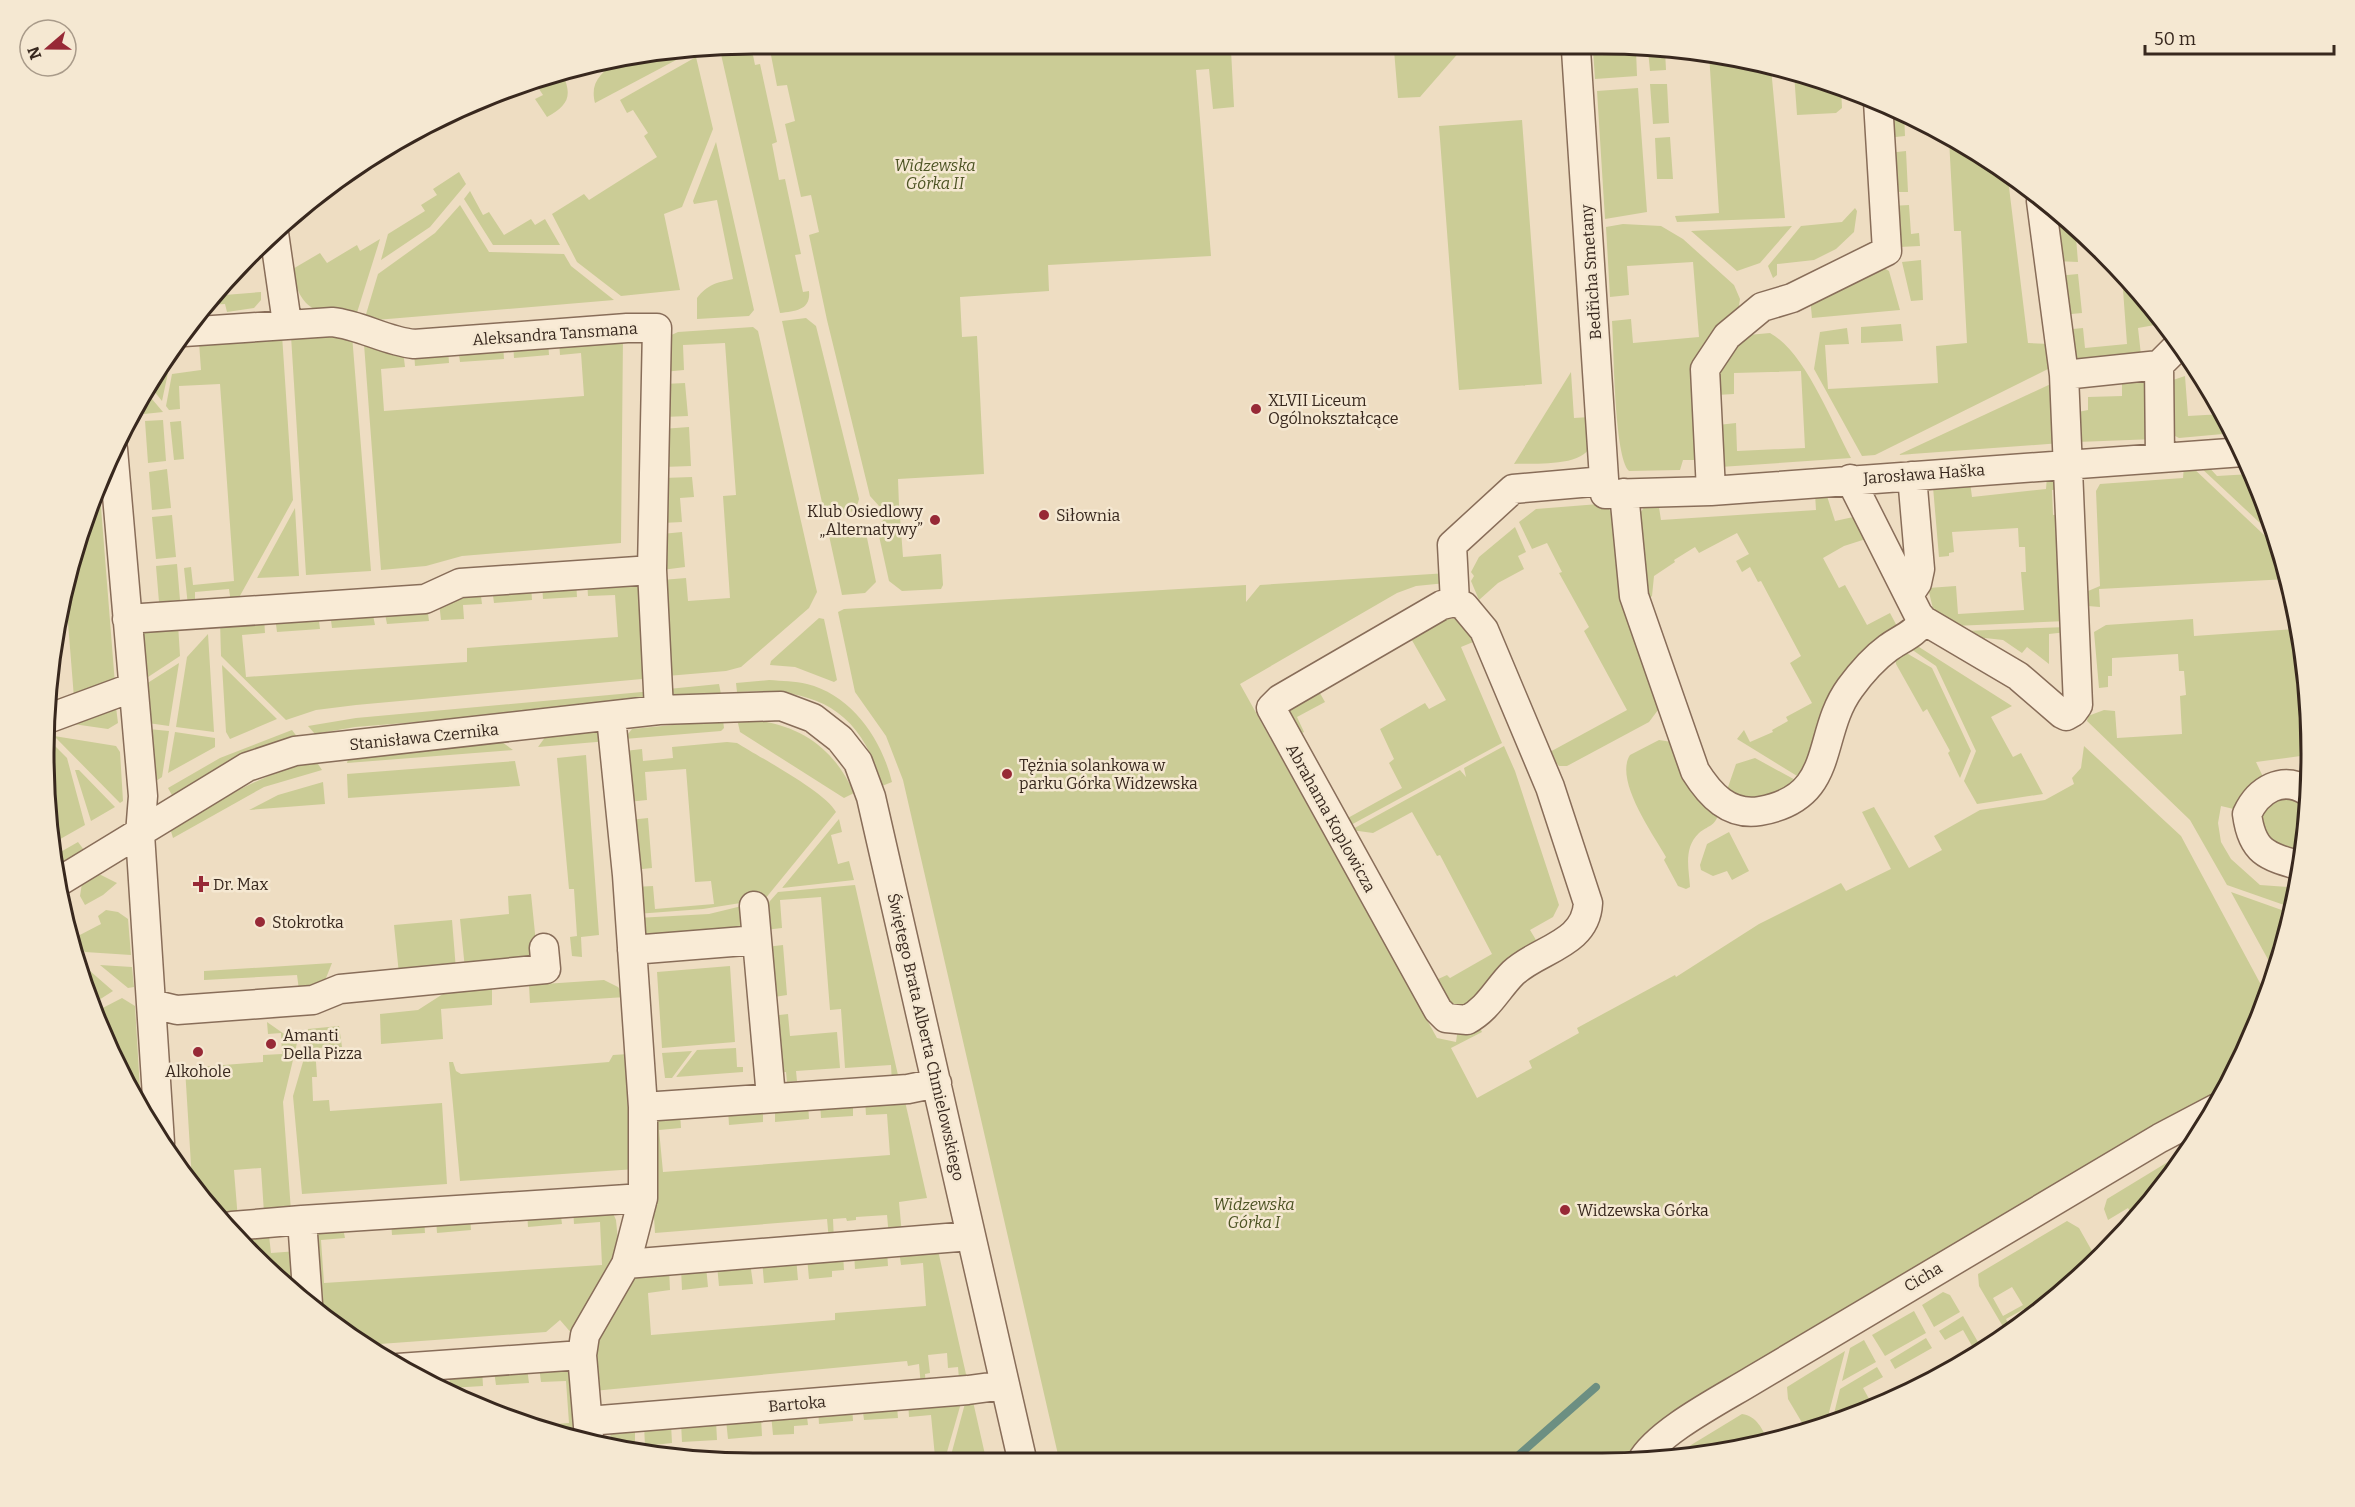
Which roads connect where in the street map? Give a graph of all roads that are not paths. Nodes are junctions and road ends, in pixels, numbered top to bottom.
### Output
1 (1576, 54) edge
2 (1879, 111) edge
3 (2042, 211) edge
4 (276, 243) edge
5 (287, 323) junction
6 (197, 331) edge
7 (2173, 351) edge
8 (2159, 364) junction
9 (2064, 375) junction
10 (2233, 453) edge
11 (2160, 458) junction
12 (2067, 464) junction
13 (115, 469) edge
14 (1912, 476) junction
15 (1850, 479) junction
16 (1611, 489) junction
17 (1711, 490) junction
18 (652, 570) junction
19 (1909, 595) junction
20 (1455, 602) junction
21 (127, 619) junction
22 (1923, 620) junction
23 (131, 688) junction
24 (729, 707) joint
25 (659, 710) junction
26 (55, 716) edge
27 (611, 717) junction
28 (2300, 788) edge
29 (140, 834) junction
30 (2292, 863) edge
31 (65, 878) edge
32 (754, 906) dead end
33 (757, 940) junction
34 (544, 948) dead end
35 (632, 950) junction
36 (152, 1004) junction
37 (937, 1083) junction
38 (771, 1097) junction
39 (643, 1107) junction
40 (2198, 1118) edge
41 (159, 1120) edge
42 (642, 1198) junction
43 (302, 1220) junction
44 (238, 1225) edge
45 (971, 1236) junction
46 (626, 1264) junction
47 (307, 1291) edge
48 (582, 1355) junction
49 (418, 1367) edge
50 (1005, 1384) junction
51 (589, 1430) edge
52 (1647, 1452) edge
53 (1021, 1453) edge

1 - 16 street, Bedřicha Smetany
2 - 17 street
3 - 9 street
4 - 5 street
5 - 6 street, Aleksandra Tansmana
5 - 18 street, Aleksandra Tansmana
7 - 8 street
8 - 9 street
8 - 11 street
9 - 12 street
10 - 11 street, Jarosława Haška
11 - 12 street, Jarosława Haška
12 - 14 street, Jarosława Haška
12 - 22 street
13 - 21 street
14 - 15 street, Jarosława Haška
14 - 19 street
15 - 17 street, Jarosława Haška
15 - 19 street
16 - 17 street, Jarosława Haška
16 - 20 street, Jarosława Haška
16 - 22 street
18 - 21 street
18 - 25 street
19 - 22 street
20 - 20 street, Abrahama Koplowicza
21 - 23 street
23 - 26 street
23 - 29 street
24 - 25 street, Stanisława Czernika
24 - 37 street, Świętego Brata Alberta Chmielowskiego
25 - 27 street, Stanisława Czernika
27 - 29 street, Stanisława Czernika
27 - 35 street
28 - 30 street
29 - 31 street, Stanisława Czernika
29 - 36 street
32 - 33 street
33 - 35 street
33 - 38 street
34 - 36 street
35 - 39 street
36 - 41 street
37 - 38 street
37 - 45 street, Świętego Brata Alberta Chmielowskiego
38 - 39 street
39 - 42 street
40 - 52 street, Cicha
42 - 43 street
42 - 46 street
43 - 44 street
43 - 47 street
45 - 46 street
45 - 50 street, Świętego Brata Alberta Chmielowskiego
46 - 48 street
48 - 49 street
48 - 51 street
50 - 51 street, Bartoka
50 - 53 street, Świętego Brata Alberta Chmielowskiego

